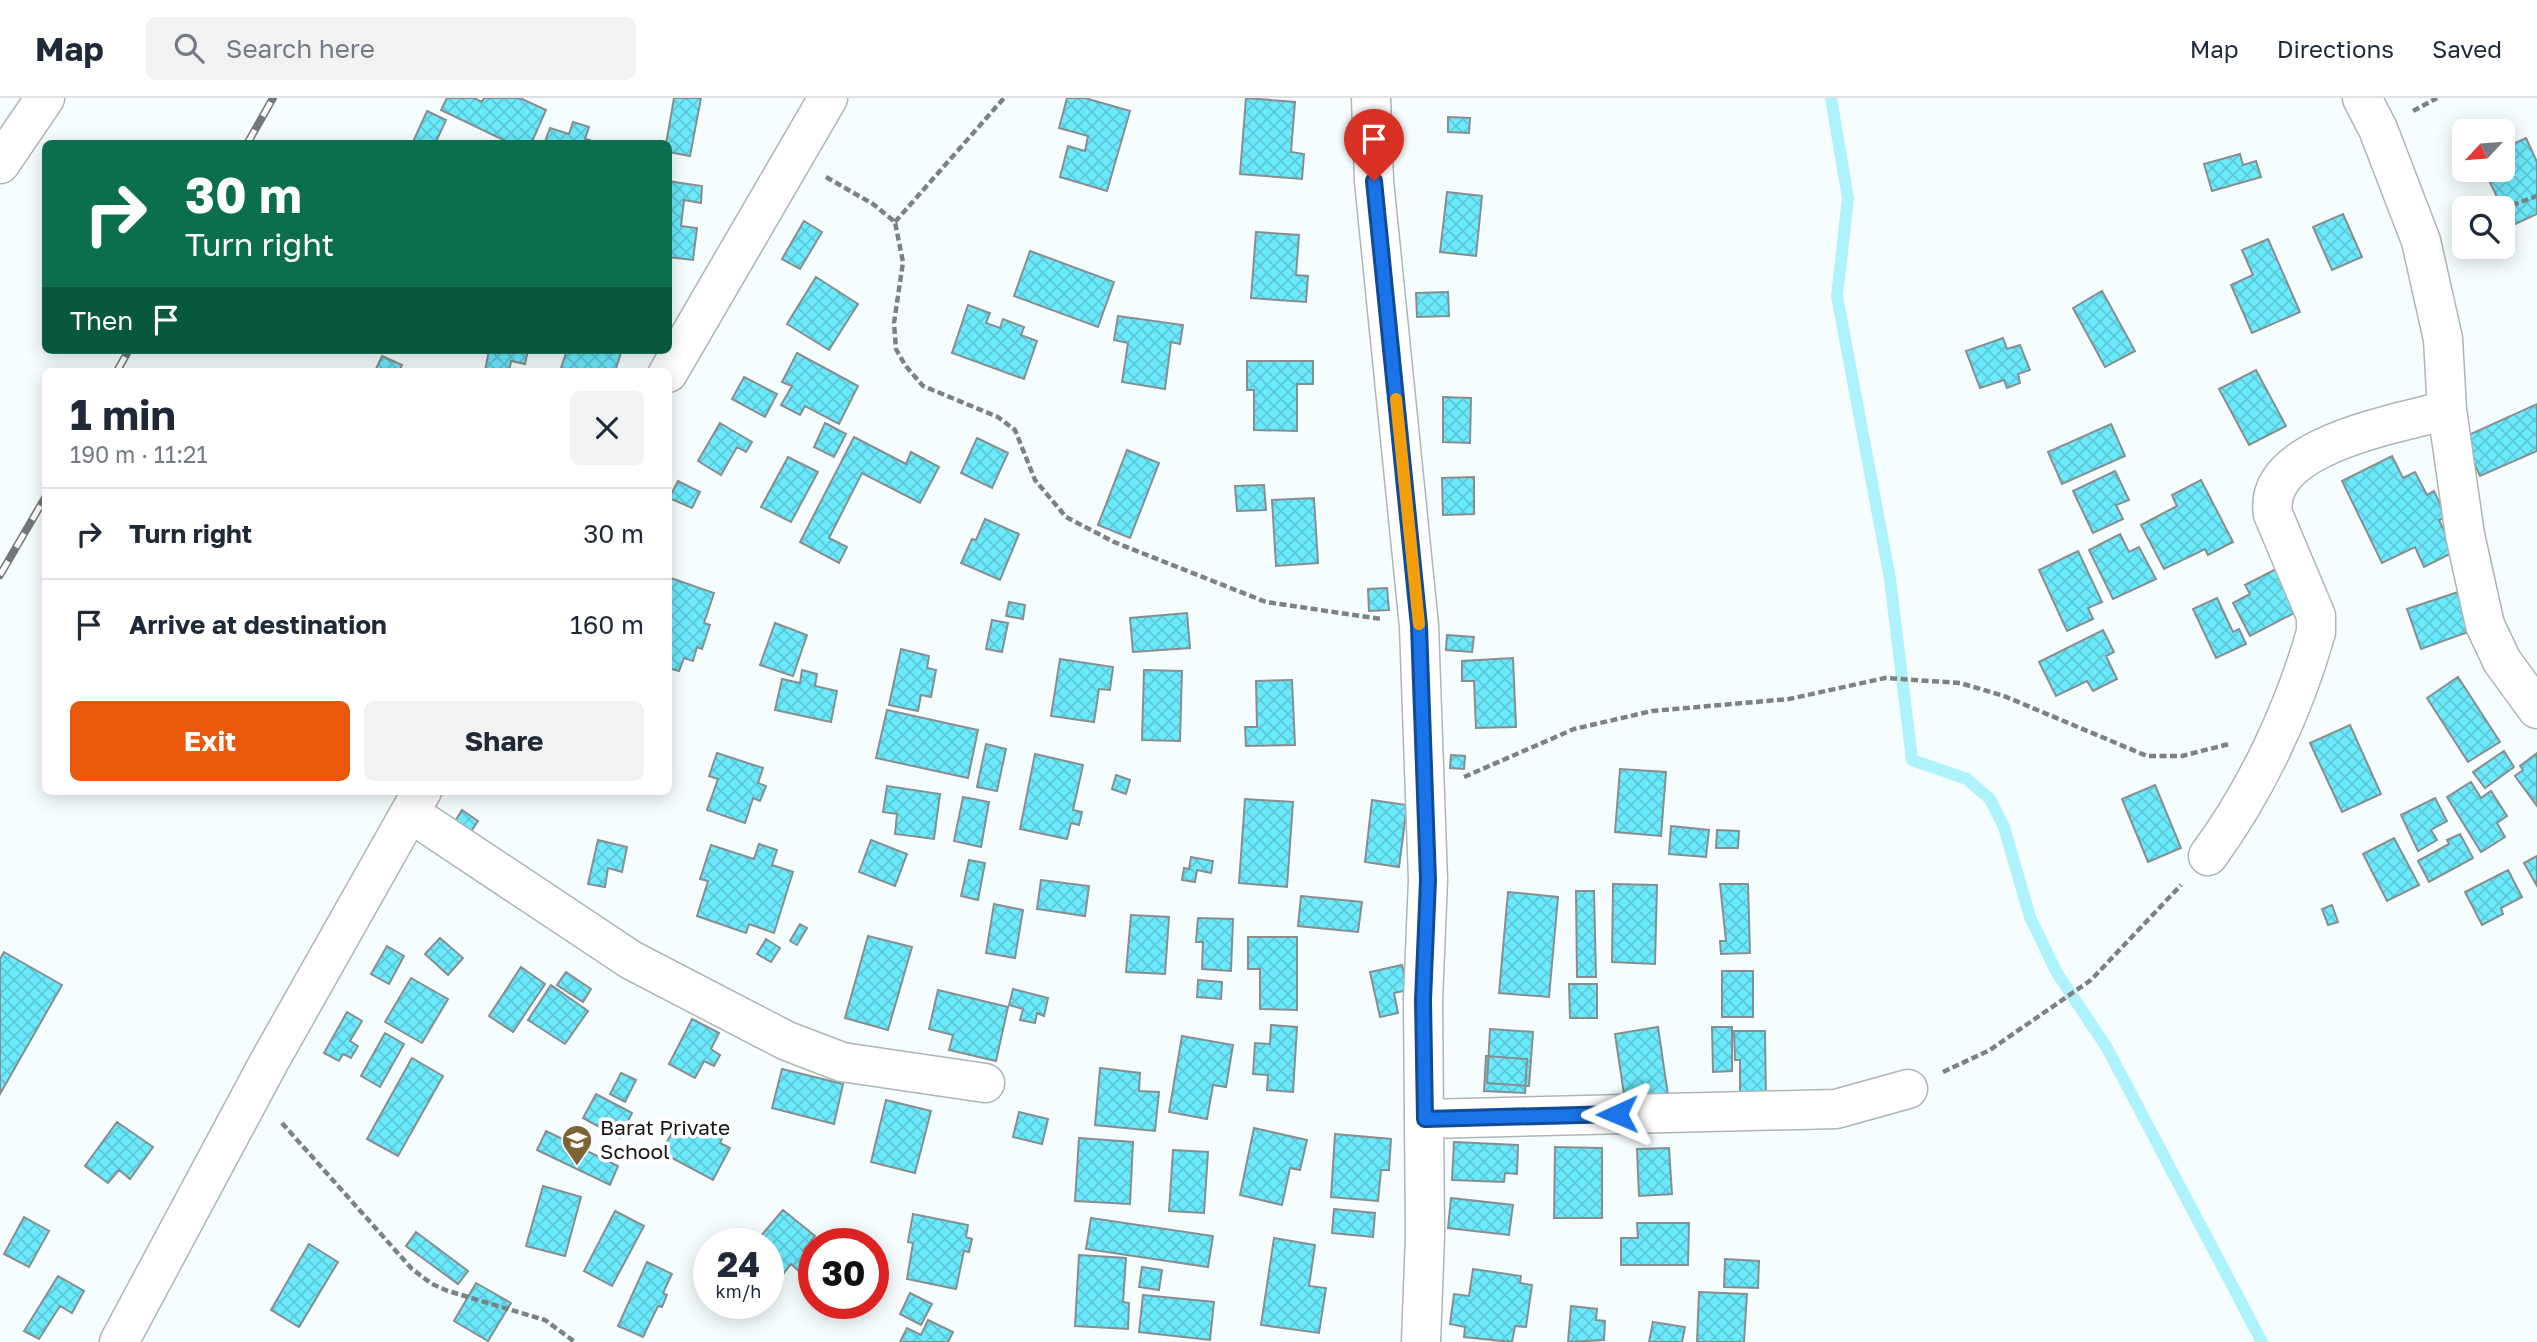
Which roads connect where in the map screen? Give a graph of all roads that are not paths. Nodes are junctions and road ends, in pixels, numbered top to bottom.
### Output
1 (45, 98) edge
2 (828, 98) edge
3 (1371, 98) edge
4 (2362, 98) edge
5 (0, 164) edge
6 (671, 368) edge
7 (2447, 410) junction
8 (2537, 709) edge
9 (416, 802) edge
10 (2208, 856) road end
11 (985, 1083) dead end
12 (1908, 1089) road end
13 (1425, 1119) junction
14 (119, 1342) edge
15 (1421, 1342) edge

1 - 5 street
2 - 6 street
3 - 13 street
4 - 7 street
7 - 8 street
7 - 10 street
9 - 11 street
9 - 14 street
12 - 13 street
13 - 15 street

